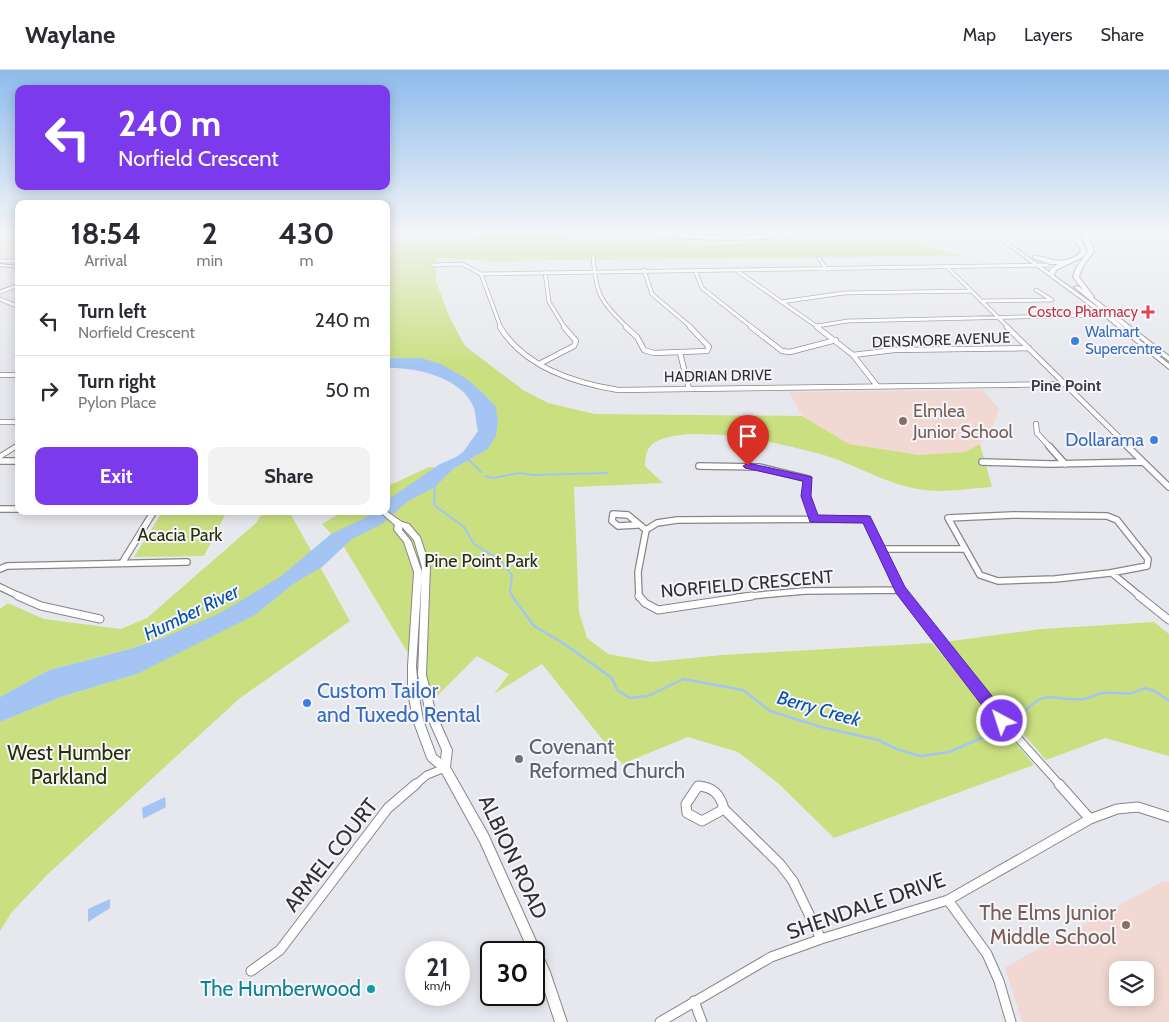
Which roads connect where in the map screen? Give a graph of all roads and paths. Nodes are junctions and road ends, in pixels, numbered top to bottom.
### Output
1 (482, 277) edge
2 (545, 277) edge
3 (596, 277) edge
4 (645, 277) edge
5 (698, 277) edge
6 (746, 277) edge
7 (957, 277) edge
8 (1060, 277) edge
9 (1062, 277) edge
10 (1076, 277) edge
11 (15, 286) edge
12 (1036, 290) dead end
13 (971, 291) junction
14 (0, 292) edge
15 (1091, 297) junction
16 (0, 299) edge
17 (981, 301) junction
18 (780, 302) junction
19 (15, 306) edge
20 (1106, 315) junction
21 (999, 318) junction
22 (816, 326) junction
23 (836, 340) junction
24 (1029, 348) junction
25 (680, 353) junction
26 (853, 355) junction
27 (1169, 359) edge
28 (541, 363) junction
29 (1169, 367) edge
30 (0, 375) edge
31 (15, 375) edge
32 (1065, 384) junction
33 (878, 387) junction
34 (689, 389) junction
35 (0, 422) edge
36 (15, 422) edge
37 (1036, 424) dead end
38 (15, 447) edge
39 (0, 456) edge
40 (0, 461) edge
41 (15, 461) edge
42 (982, 462) dead end
43 (1143, 462) junction
44 (1065, 464) junction
45 (699, 466) dead end
46 (1169, 487) edge
47 (0, 509) edge
48 (15, 509) edge
49 (152, 515) edge
50 (387, 515) edge
51 (814, 519) junction
52 (399, 524) junction
53 (637, 525) dead end
54 (646, 530) junction
55 (880, 548) junction
56 (965, 549) junction
57 (188, 562) dead end
58 (122, 564) junction
59 (0, 569) edge
60 (1113, 574) junction
61 (0, 587) edge
62 (900, 590) junction
63 (100, 619) dead end
64 (1169, 620) edge
65 (445, 768) junction
66 (724, 809) junction
67 (1169, 817) edge
68 (1090, 819) junction
69 (948, 900) junction
70 (821, 939) junction
71 (251, 971) dead end
72 (694, 1001) junction
73 (561, 1022) edge
74 (660, 1022) edge
75 (702, 1022) edge
76 (1011, 1022) edge

1 - 28 street, HADRIAN DRIVE
2 - 28 street
3 - 25 street
4 - 25 street
5 - 23 street
6 - 18 street
7 - 13 street
8 - 20 main road
9 - 15 main road
10 - 15 highway
11 - 14 street
12 - 17 street
13 - 17 street
13 - 18 street
15 - 27 main road
16 - 19 street
17 - 21 street
18 - 22 street
20 - 21 street
20 - 29 main road
21 - 22 street
21 - 24 street
22 - 23 street
23 - 26 street
24 - 26 street, DENSMORE AVENUE
24 - 32 street
25 - 34 street
26 - 33 street
28 - 34 street, HADRIAN DRIVE
30 - 31 street
32 - 33 street, HADRIAN DRIVE
32 - 43 street
33 - 34 street, HADRIAN DRIVE
35 - 36 street
37 - 44 street
38 - 39 main road
40 - 41 street
42 - 44 street
43 - 44 street
43 - 46 street
45 - 51 street
47 - 48 street
49 - 58 street
50 - 52 main road, ALBION ROAD
51 - 54 street
51 - 55 street
52 - 65 main road, ALBION ROAD
52 - 65 main road, ALBION ROAD
53 - 54 street
54 - 62 street, NORFIELD CRESCENT
55 - 56 street
55 - 62 street
56 - 60 street
56 - 60 street
57 - 58 street
58 - 59 street
60 - 64 street
61 - 63 street
62 - 68 street
65 - 71 street, ARMEL COURT
65 - 73 main road, ALBION ROAD
66 - 66 street
66 - 70 street
67 - 68 street, SHENDALE DRIVE
68 - 69 street, SHENDALE DRIVE
69 - 70 street, SHENDALE DRIVE
69 - 76 street
70 - 72 street, SHENDALE DRIVE
72 - 74 street, SHENDALE DRIVE
72 - 75 street

